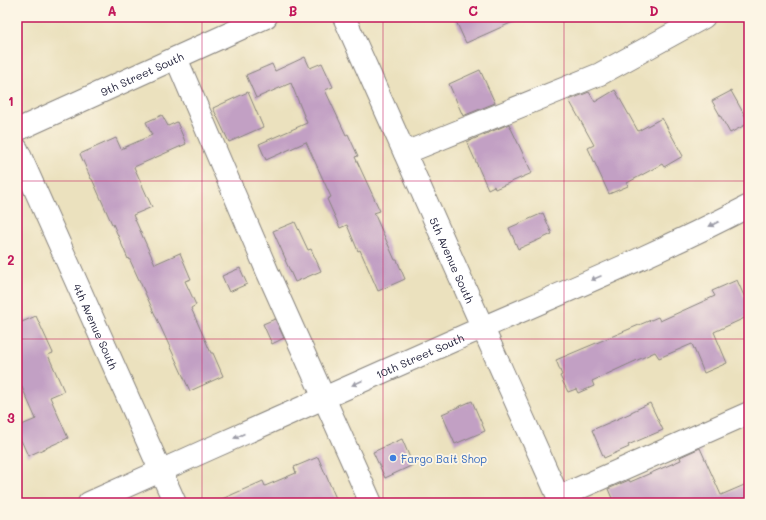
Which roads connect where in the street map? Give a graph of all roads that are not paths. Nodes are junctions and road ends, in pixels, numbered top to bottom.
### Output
1 (266, 17) edge
2 (344, 17) edge
3 (704, 17) edge
4 (176, 58) junction
5 (17, 130) edge
6 (17, 149) edge
7 (405, 153) junction
8 (749, 206) edge
9 (483, 328) junction
10 (324, 398) junction
11 (749, 413) edge
12 (160, 471) junction
13 (560, 500) edge
14 (89, 503) edge
15 (175, 503) edge
16 (371, 503) edge

1 - 4 street, 9th Street South
2 - 7 street, 5th Avenue South
3 - 7 street
4 - 5 street, 9th Street South
4 - 10 street
6 - 12 street, 4th Avenue South
7 - 9 street, 5th Avenue South
8 -> 9 street, 10th Street South
9 -> 10 street, 10th Street South
9 - 13 street, 5th Avenue South
10 -> 12 street, 10th Street South
10 - 16 street
11 - 13 street
12 - 14 street, 10th Street South
12 - 15 street, 4th Avenue South

